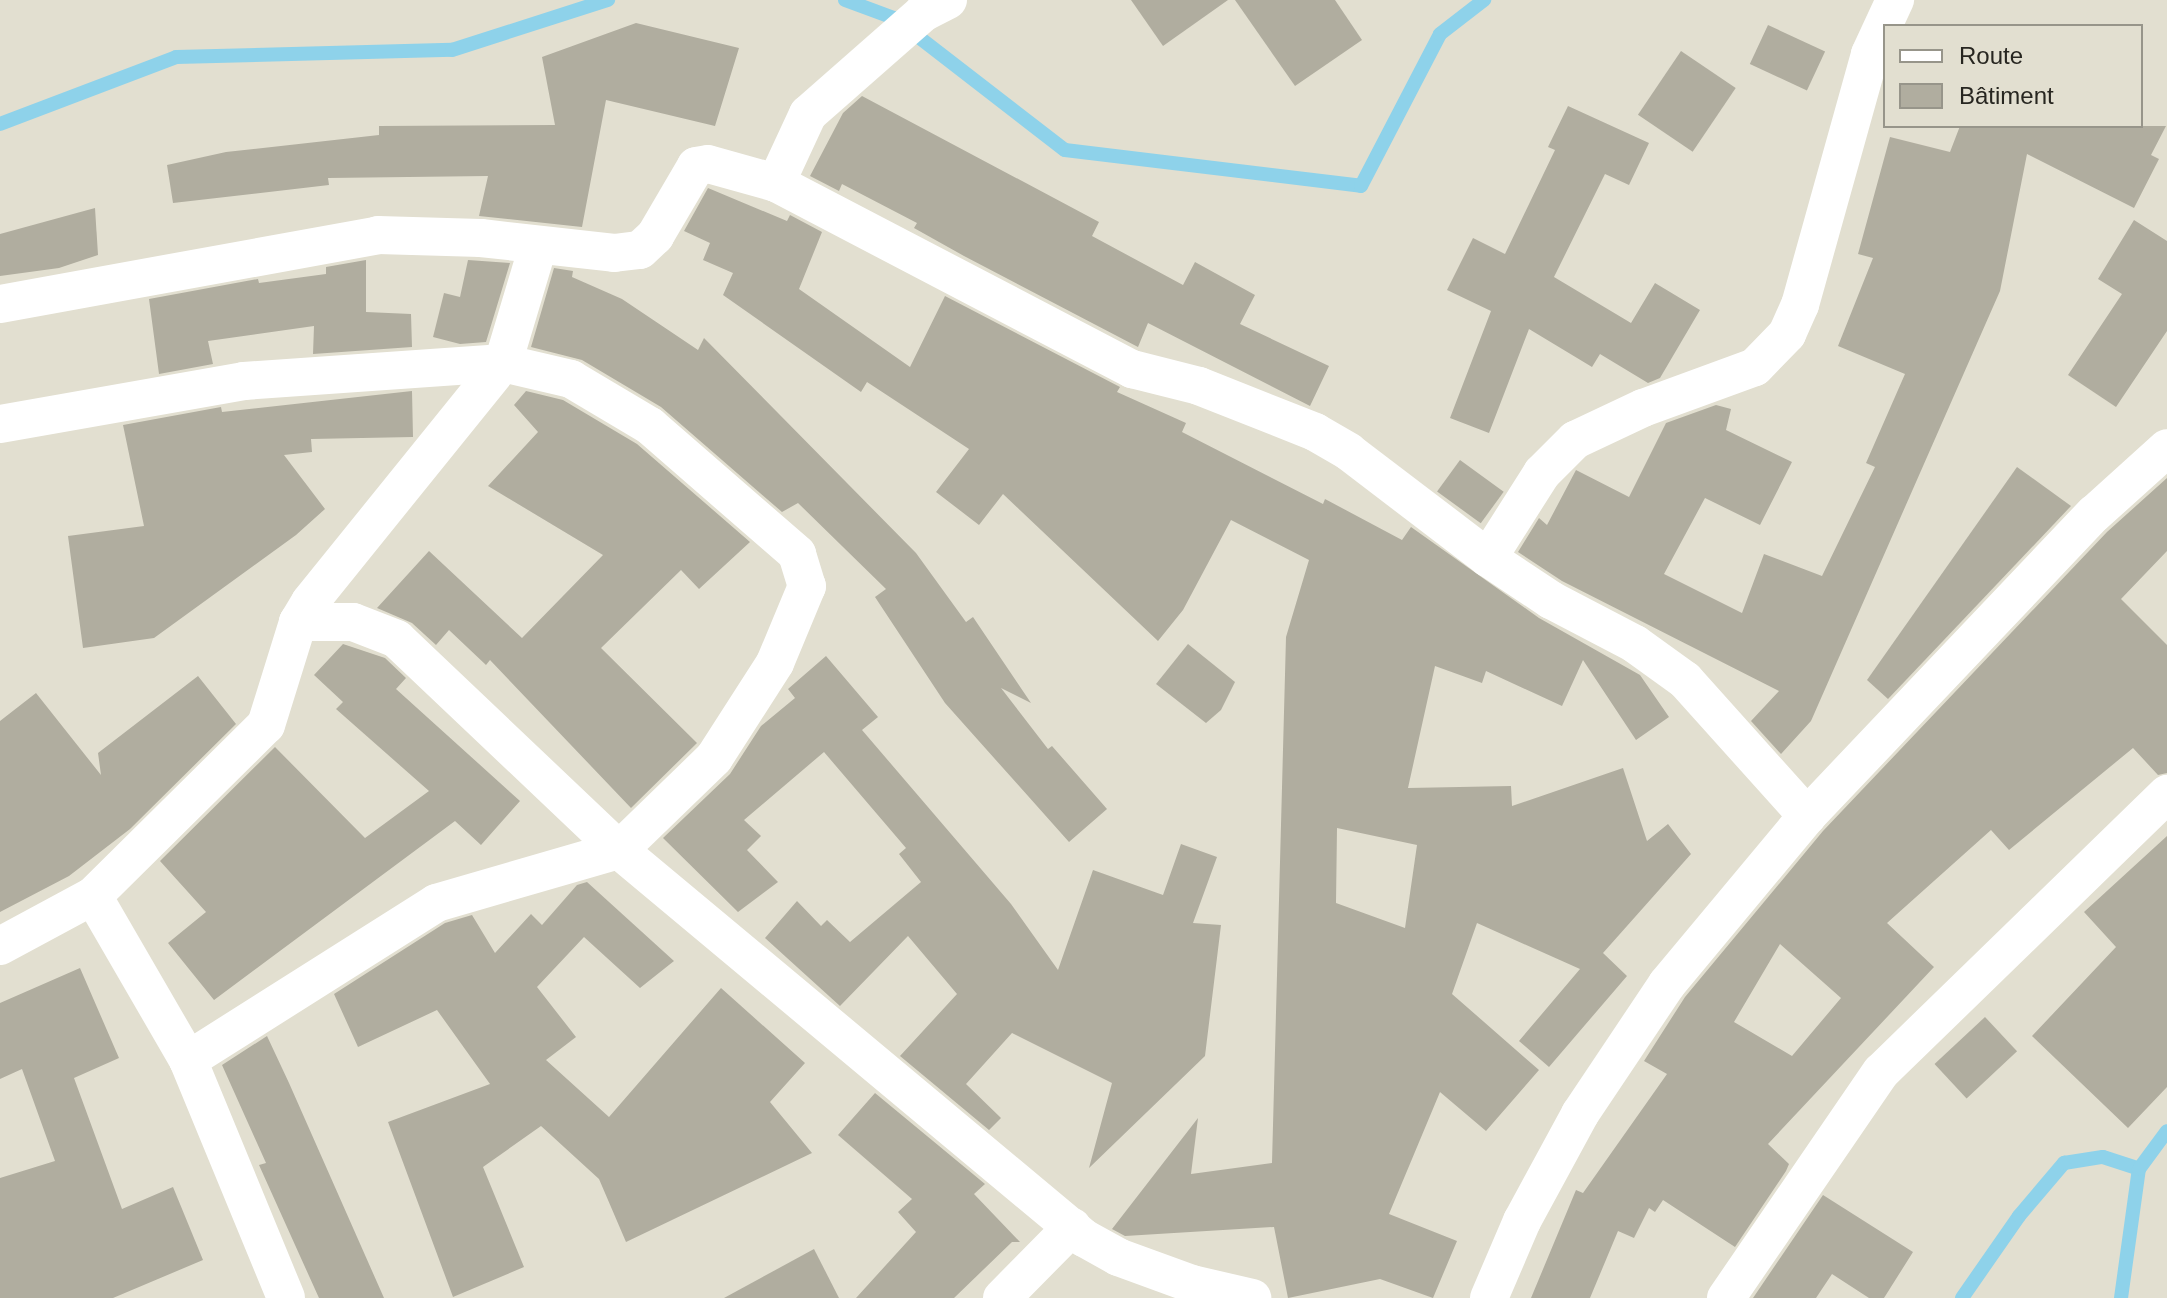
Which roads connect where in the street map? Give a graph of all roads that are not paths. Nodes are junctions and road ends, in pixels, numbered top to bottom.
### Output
1 (1895, 0) edge
2 (935, 6) edge
3 (1884, 24) edge
4 (1883, 26) edge
5 (776, 183) junction
6 (538, 246) junction
7 (0, 304) edge
8 (503, 363) junction
9 (0, 424) edge
10 (2167, 448) edge
11 (1488, 558) junction
12 (298, 622) junction
13 (2167, 794) edge
14 (1807, 816) junction
15 (619, 850) junction
16 (93, 896) junction
17 (0, 946) edge
18 (188, 1060) junction
19 (1072, 1227) junction
20 (286, 1298) edge
21 (1002, 1298) edge
22 (1252, 1298) edge
23 (1489, 1298) edge
24 (1726, 1298) edge

1 - 3 street
2 - 5 street
4 - 11 street
5 - 6 street
5 - 11 street
6 - 7 street
6 - 8 street
8 - 9 street
8 - 12 street
8 - 15 street
10 - 14 street
11 - 14 street
12 - 15 street
12 - 16 street
13 - 24 street
14 - 23 street
15 - 18 street
15 - 19 street
16 - 17 street
16 - 18 street
18 - 20 street
19 - 21 street
19 - 22 street

